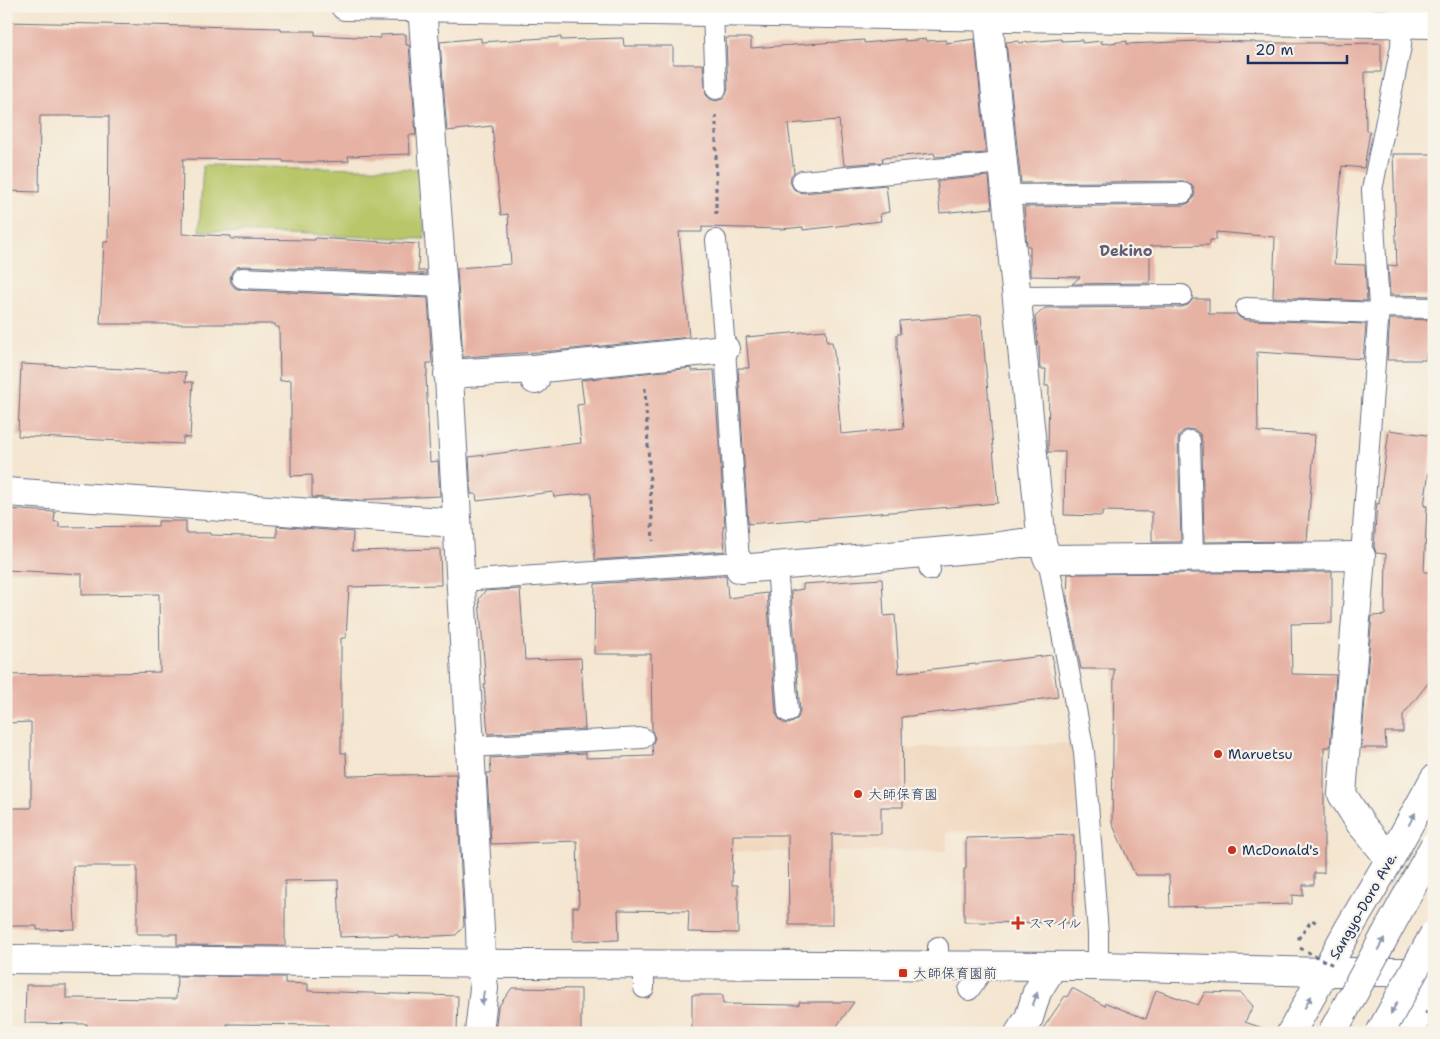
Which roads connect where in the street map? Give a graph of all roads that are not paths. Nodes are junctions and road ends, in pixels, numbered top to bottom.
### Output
1 (345, 6) edge
2 (422, 7) edge
3 (747, 10) edge
4 (1066, 12) edge
5 (713, 13) junction
6 (1190, 13) edge
7 (1403, 15) edge
8 (988, 17) junction
9 (1434, 24) edge
10 (716, 89) road end
11 (1003, 163) junction
12 (802, 181) dead end
13 (1183, 193) dead end
14 (1006, 195) junction
15 (716, 240) road end
16 (242, 278) dead end
17 (442, 287) junction
18 (1017, 296) junction
19 (1182, 296) dead end
20 (1246, 308) dead end
21 (1434, 308) edge
22 (1379, 310) junction
23 (725, 349) junction
24 (448, 374) junction
25 (1190, 441) dead end
26 (6, 492) edge
27 (457, 523) junction
28 (1045, 551) junction
29 (1362, 556) junction
30 (1193, 558) junction
31 (739, 562) junction
32 (777, 566) junction
33 (461, 581) junction
34 (788, 712) dead end
35 (643, 738) dead end
36 (470, 747) junction
37 (1434, 779) edge
38 (1434, 846) edge
39 (1390, 859) junction
40 (1434, 934) edge
41 (6, 959) edge
42 (481, 963) junction
43 (986, 966) junction
44 (1053, 966) junction
45 (1098, 966) junction
46 (1324, 972) junction
47 (1434, 972) edge
48 (1434, 988) edge
49 (969, 990) dead end
50 (479, 1033) edge
51 (1019, 1033) edge
52 (1291, 1033) edge
53 (1332, 1033) edge
54 (1380, 1033) edge
55 (1408, 1033) edge

1 - 2 main road
2 - 5 main road
2 - 17 main road
3 - 5 main road
3 - 8 main road
4 - 6 main road
4 - 8 main road
5 - 10 lane
6 - 7 main road
7 - 9 main road
7 - 22 lane
8 - 11 main road
11 - 12 lane
11 - 14 main road
13 - 14 lane
14 - 18 main road
15 - 23 lane
16 - 17 lane
17 - 24 main road
18 - 19 lane
18 - 28 main road
20 - 22 lane
21 - 22 lane
22 - 29 lane
23 - 24 main road
23 - 31 lane
24 - 27 main road
25 - 30 lane
26 - 27 main road
27 - 33 main road
28 - 30 main road
28 - 32 main road
28 - 45 lane
29 - 30 main road
29 - 39 main road
31 - 32 main road
31 - 33 lane
32 - 34 lane
33 - 36 main road
35 - 36 lane
36 - 42 main road
39 -> 37 main road, Sangyo-Doro Ave.
53 -> 38 main road, bridge
39 - 46 main road, Sangyo-Doro Ave.
40 -> 54 main road, bridge
41 - 42 main road
42 - 43 main road
42 -> 50 main road
43 - 44 main road
43 - 49 lane
44 - 45 main road
51 -> 44 main road
45 - 46 main road
46 - 47 main road
52 -> 46 main road, Sangyo-Doro Ave.
48 - 55 main road

